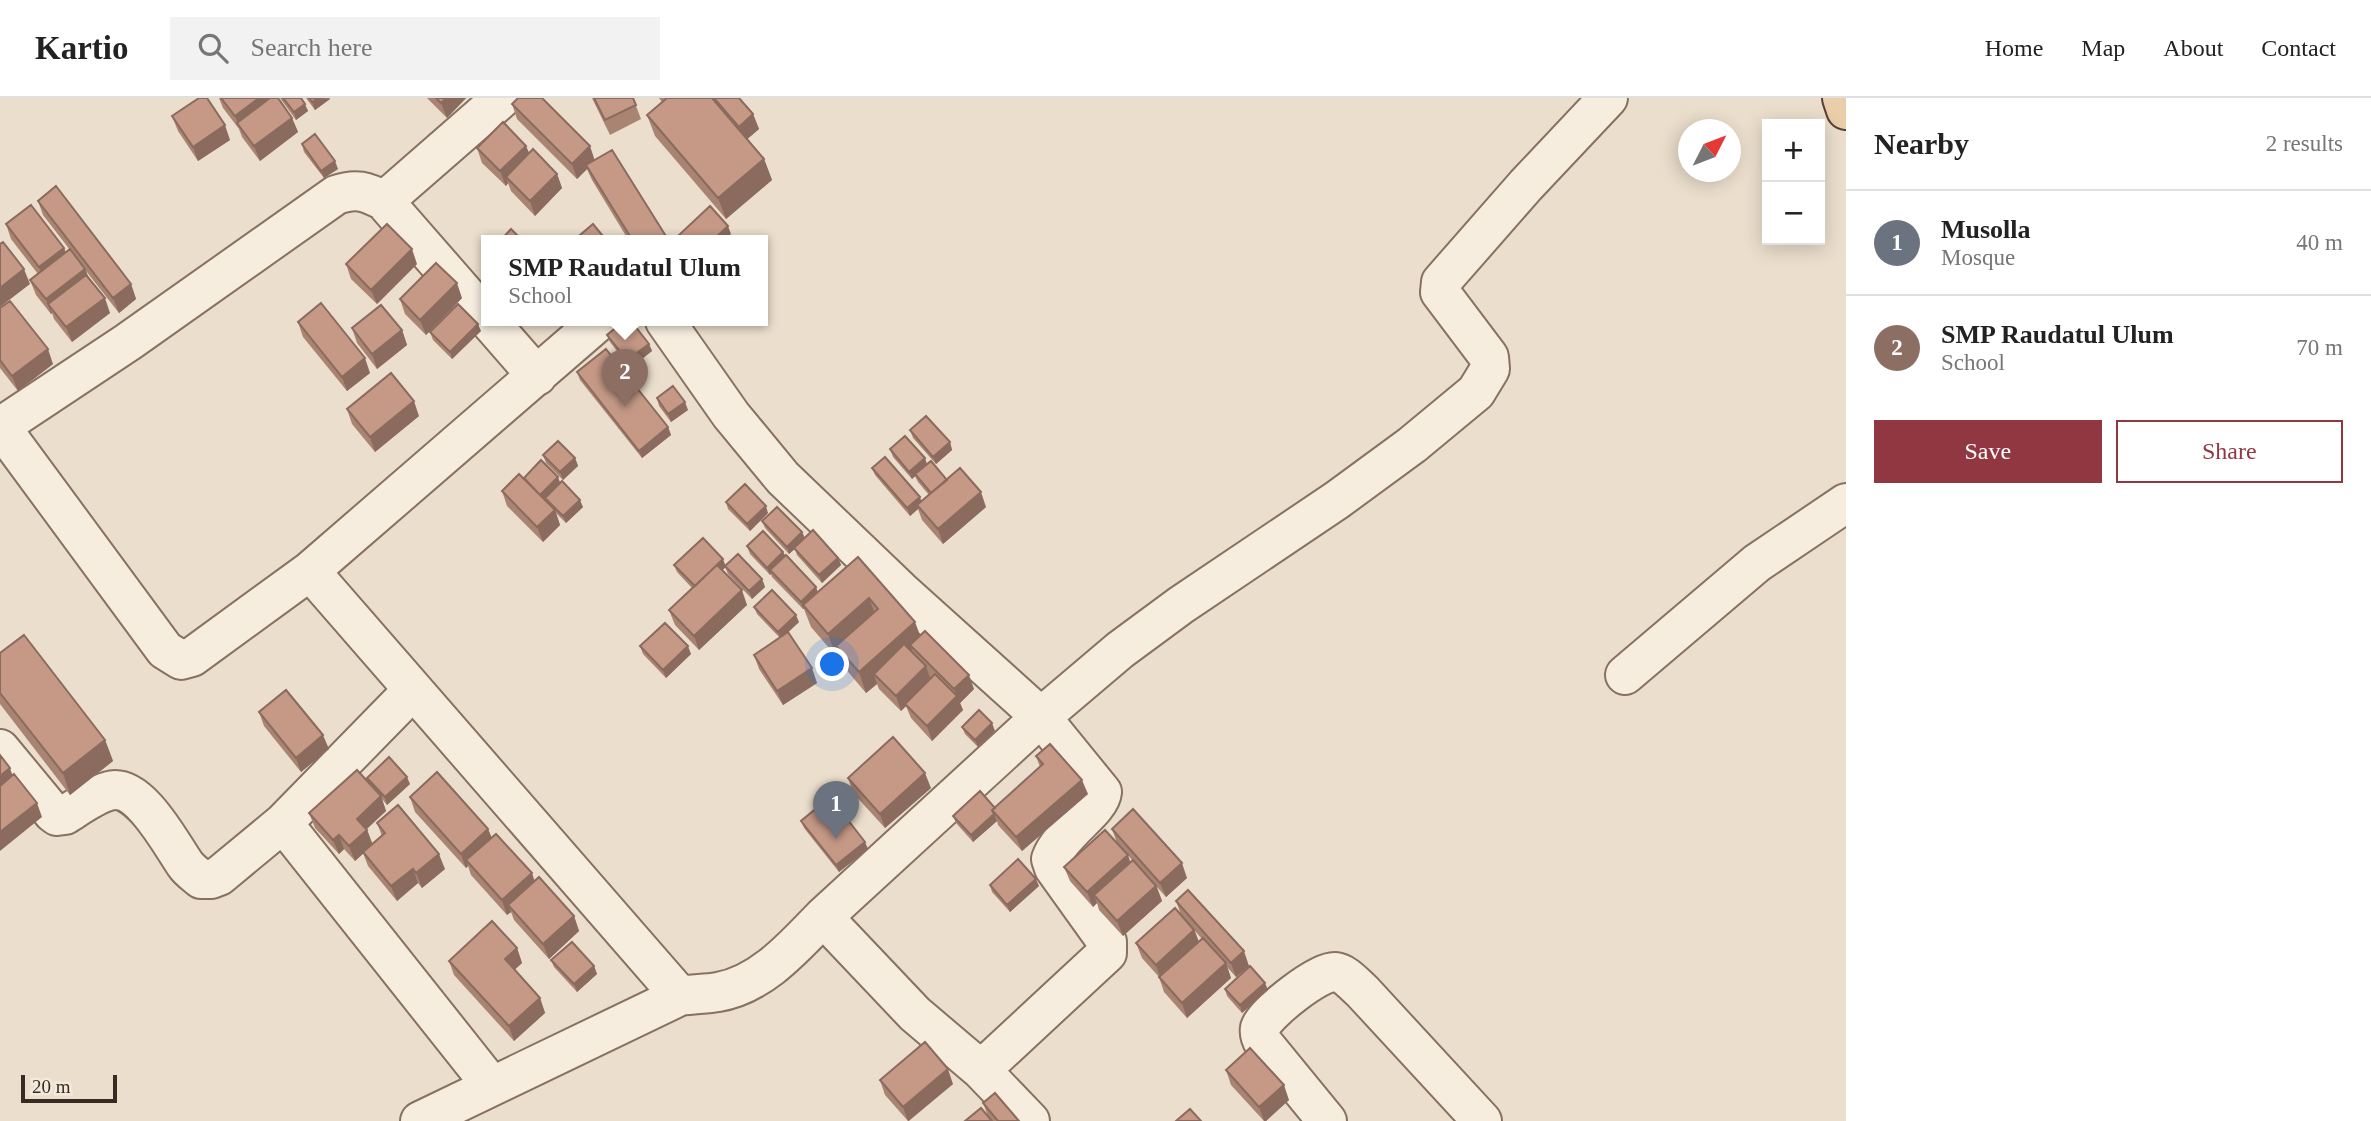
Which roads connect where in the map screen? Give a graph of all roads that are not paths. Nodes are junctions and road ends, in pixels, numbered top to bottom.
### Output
1 (502, 98) edge
2 (1608, 98) edge
3 (1842, 98) edge
4 (1846, 110) edge
5 (384, 201) junction
6 (481, 312) edge
7 (493, 326) edge
8 (593, 326) edge
9 (669, 326) edge
10 (537, 376) junction
11 (0, 426) edge
12 (1846, 503) edge
13 (310, 571) junction
14 (1625, 675) dead end
15 (413, 690) junction
16 (1041, 717) junction
17 (0, 749) edge
18 (283, 823) junction
19 (823, 918) junction
20 (681, 996) junction
21 (981, 1070) junction
22 (491, 1085) junction
23 (420, 1121) edge
24 (1030, 1121) edge
25 (1327, 1121) edge
26 (1482, 1121) edge

1 - 5 street
2 - 16 street
3 - 4 main road
5 - 6 street
5 - 11 street
7 - 10 street
8 - 10 street
9 - 16 street
10 - 13 street
11 - 13 street
12 - 14 street
13 - 15 street
15 - 18 street
15 - 20 street
16 - 19 street
16 - 21 street
17 - 18 street
18 - 22 street
19 - 20 street
19 - 21 street
20 - 22 street
21 - 24 street
22 - 23 street
25 - 26 street

